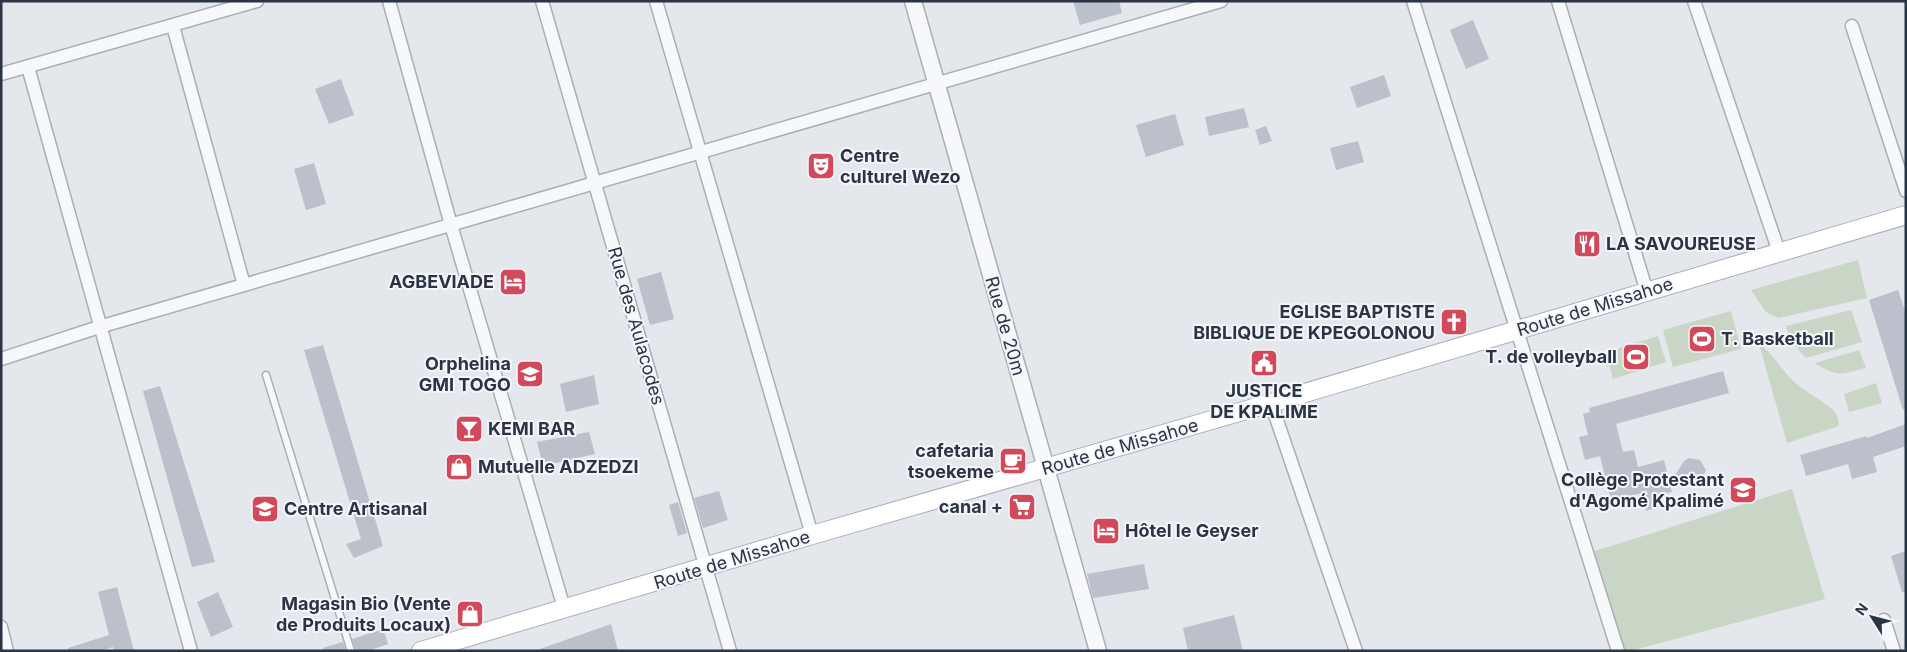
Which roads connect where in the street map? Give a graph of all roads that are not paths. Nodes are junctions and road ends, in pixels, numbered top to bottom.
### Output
1 (257, 1) edge
2 (389, 1) edge
3 (542, 1) edge
4 (656, 1) edge
5 (912, 1) edge
6 (1221, 1) edge
7 (1413, 1) edge
8 (1558, 1) edge
9 (1694, 1) edge
10 (173, 26) junction
11 (1852, 26) dead end
12 (28, 67) junction
13 (1, 74) edge
14 (936, 84) junction
15 (700, 152) junction
16 (594, 183) junction
17 (1906, 191) edge
18 (1906, 215) edge
19 (451, 225) junction
20 (1779, 252) junction
21 (244, 285) junction
22 (1647, 292) junction
23 (99, 327) junction
24 (1517, 330) junction
25 (1, 359) edge
26 (266, 375) dead end
27 (1271, 403) junction
28 (1046, 468) junction
29 (812, 535) junction
30 (706, 568) junction
31 (564, 608) junction
32 (1884, 620) dead end
33 (1, 627) edge
34 (7, 651) edge
35 (191, 651) edge
36 (351, 651) edge
37 (421, 651) edge
38 (730, 651) edge
39 (1098, 651) edge
40 (1356, 651) edge
41 (1618, 651) edge
42 (1894, 651) edge

1 - 10 street
2 - 19 street
3 - 16 street, Rue des Aulacodes
4 - 15 street
5 - 14 street, Rue de 20m
6 - 14 street
7 - 24 street
8 - 22 street
9 - 20 street
10 - 12 street
10 - 21 street
11 - 17 street
12 - 13 street
12 - 23 street
14 - 15 street
14 - 28 street, Rue de 20m
15 - 16 street
15 - 29 street
16 - 19 street
16 - 30 street, Rue des Aulacodes
18 - 20 main road, Route de Missahoe
19 - 21 street
19 - 31 street
20 - 22 main road, Route de Missahoe
21 - 23 street
22 - 24 main road, Route de Missahoe
23 - 25 street
23 - 35 street
24 - 27 main road, Route de Missahoe
24 - 41 street
26 - 36 lane
27 - 28 main road, Route de Missahoe
27 - 40 street
28 - 29 main road, Route de Missahoe
28 - 39 street, Rue de 20m
29 - 30 main road, Route de Missahoe
30 - 31 main road, Route de Missahoe
30 - 38 street, Rue des Aulacodes
31 - 37 main road, Route de Missahoe
32 - 42 street
33 - 34 street

